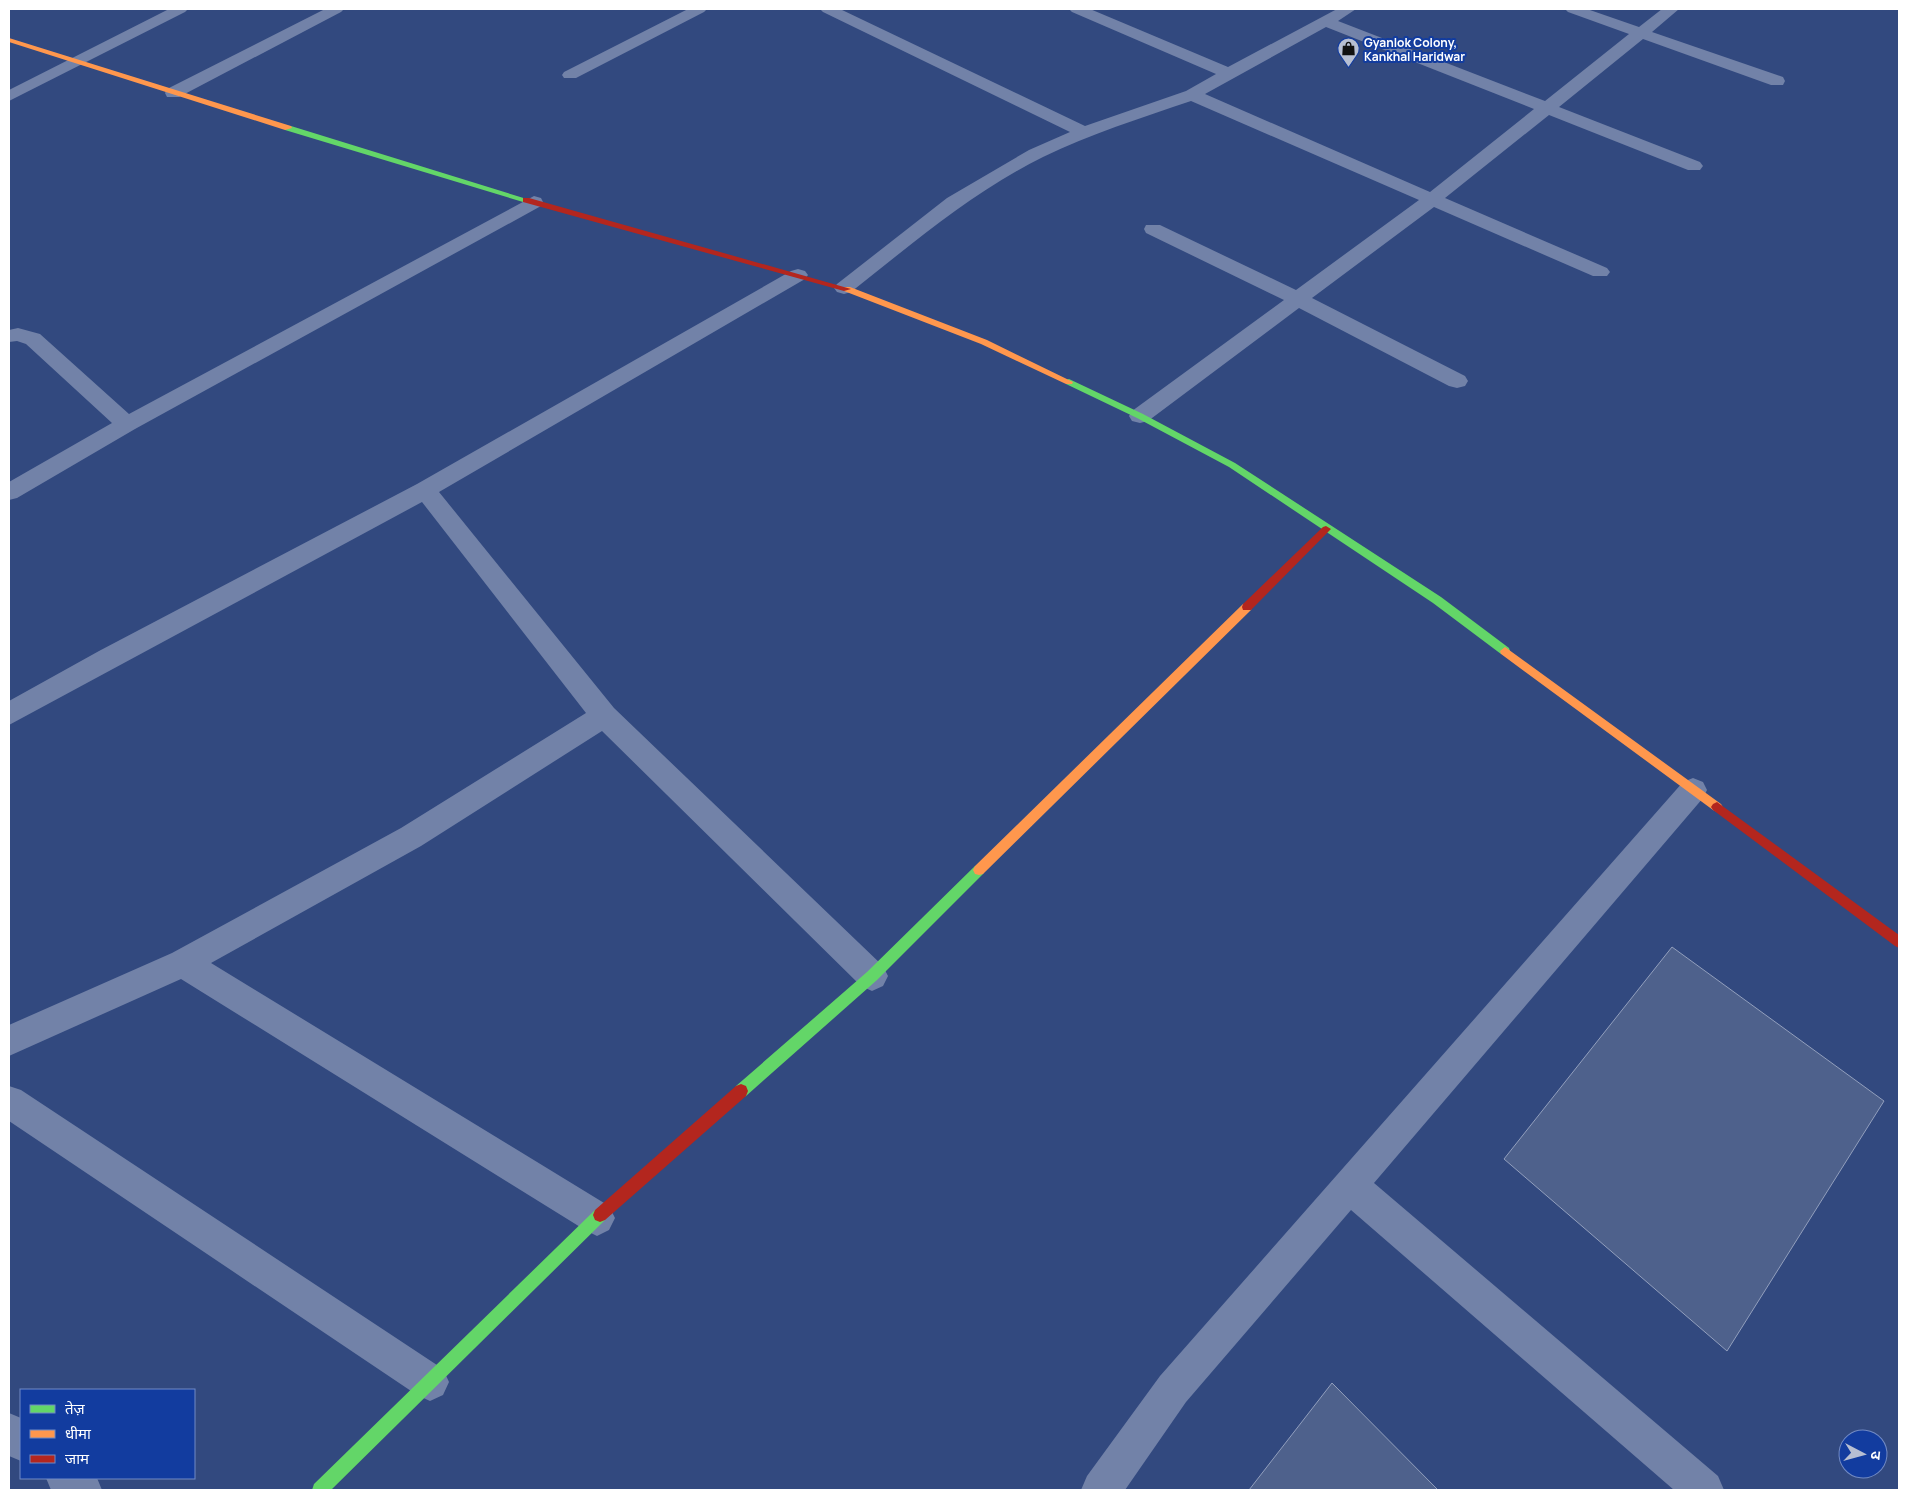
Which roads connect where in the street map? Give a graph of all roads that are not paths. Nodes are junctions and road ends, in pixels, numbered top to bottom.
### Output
1 (180, 9) edge
2 (336, 9) edge
3 (699, 9) edge
4 (828, 9) edge
5 (1077, 9) edge
6 (1348, 9) edge
7 (1573, 9) edge
8 (1671, 9) edge
9 (1326, 21) junction
10 (1640, 33) junction
11 (9, 40) edge
12 (73, 61) junction
13 (1229, 73) junction
14 (570, 75) dead end
15 (1778, 81) dead end
16 (173, 93) junction
17 (1192, 95) junction
18 (9, 96) edge
19 (1547, 107) junction
20 (1084, 132) junction
21 (1694, 166) dead end
22 (1432, 200) junction
23 (534, 202) junction
24 (1153, 229) dead end
25 (1600, 272) dead end
26 (798, 275) junction
27 (844, 288) junction
28 (1298, 299) junction
29 (9, 336) edge
30 (1457, 381) dead end
31 (1140, 416) junction
32 (127, 424) junction
33 (425, 490) junction
34 (9, 492) edge
35 (1326, 529) junction
36 (9, 714) edge
37 (604, 716) junction
38 (1694, 790) junction
39 (1899, 942) edge
40 (183, 963) junction
41 (872, 976) junction
42 (9, 1041) edge
43 (9, 1102) edge
44 (1350, 1186) junction
45 (597, 1218) junction
46 (430, 1382) junction
47 (9, 1432) edge
48 (20, 1441) edge
49 (67, 1479) edge
50 (82, 1490) edge
51 (320, 1490) edge
52 (1101, 1490) edge
53 (1704, 1490) edge

1 - 12 street
2 - 16 street
3 - 14 street
4 - 20 street
5 - 13 street
6 - 9 street
7 - 10 street
8 - 10 street
9 - 13 street
9 - 19 street
10 - 15 street
10 - 19 street
11 - 12 street
12 - 16 street
12 - 18 street
13 - 17 street
16 - 23 street
17 - 20 street
17 - 22 street
19 - 21 street
19 - 22 street
20 - 27 street
22 - 25 street
22 - 28 street
23 - 26 street
23 - 32 street
24 - 28 street
26 - 27 street
26 - 33 street
27 - 31 street
28 - 30 street
28 - 31 street
29 - 32 street
31 - 35 street
32 - 34 street
33 - 36 street
33 - 37 street
35 - 38 street
35 - 41 street
37 - 40 street
37 - 41 street
38 - 39 street
38 - 44 street
40 - 42 street
40 - 45 street
41 - 45 street
43 - 46 street
44 - 52 street
44 - 53 street
45 - 46 street
46 - 51 street
47 - 48 street
49 - 50 street

